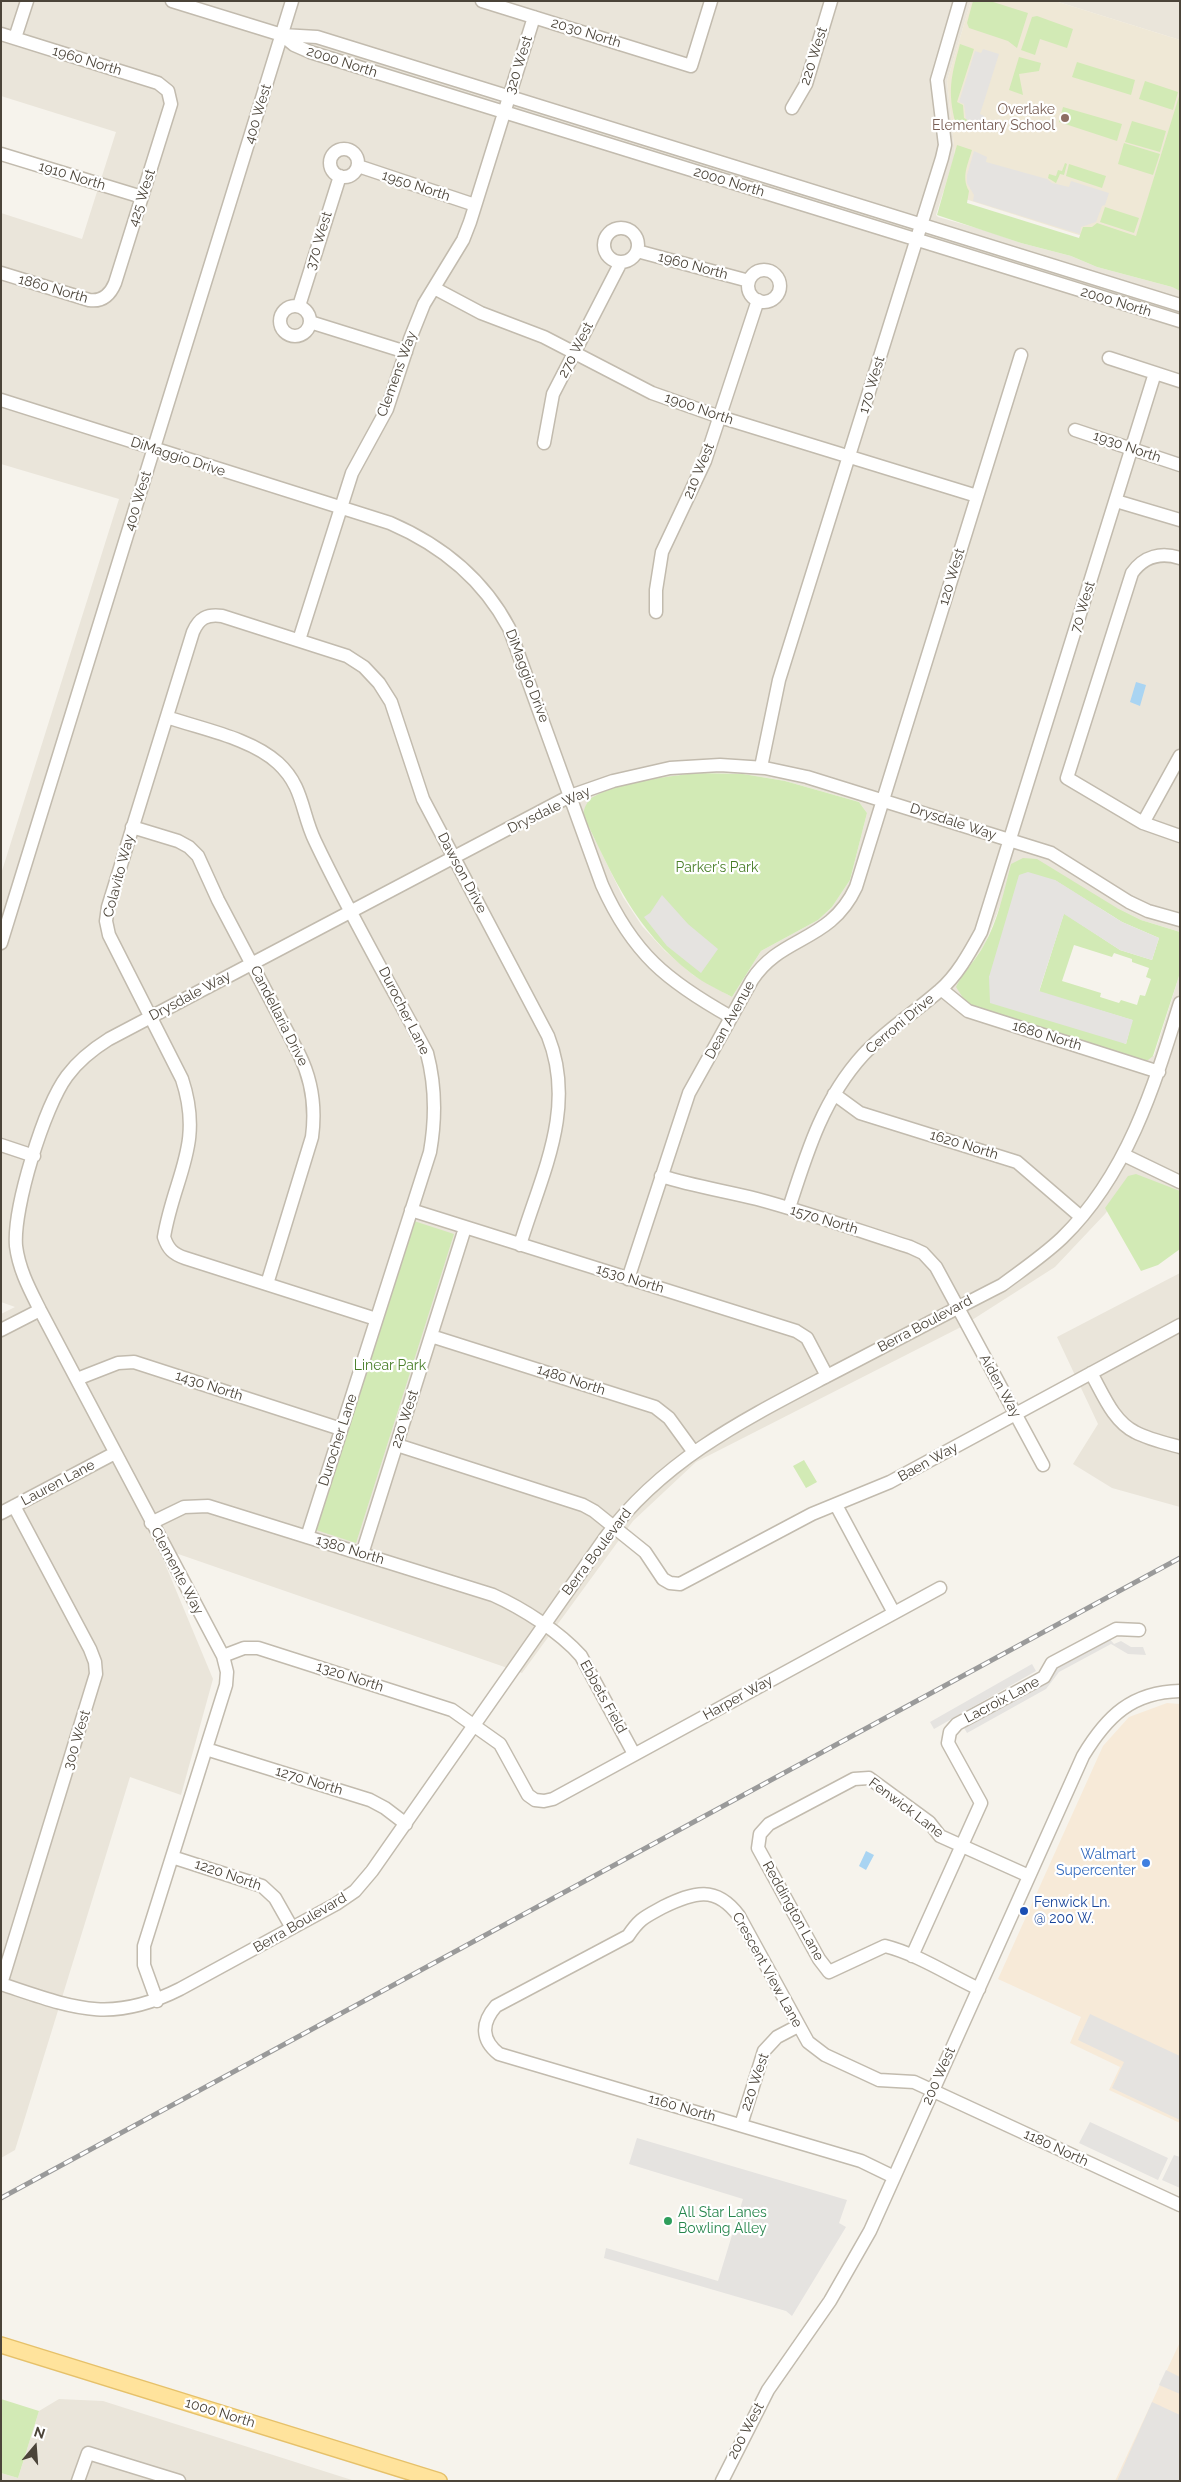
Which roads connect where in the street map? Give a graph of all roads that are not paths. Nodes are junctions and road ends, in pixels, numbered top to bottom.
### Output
1 (27, 1) edge
2 (172, 1) edge
3 (292, 1) edge
4 (482, 1) edge
5 (711, 1) edge
6 (831, 1) edge
7 (960, 1) edge
8 (534, 17) junction
9 (1, 34) edge
10 (282, 35) junction
11 (15, 38) junction
12 (169, 94) joint
13 (508, 97) junction
14 (792, 108) dead end
15 (504, 112) junction
16 (1, 154) edge
17 (358, 166) junction
18 (340, 176) junction
19 (142, 198) junction
20 (476, 205) junction
21 (921, 225) junction
22 (916, 240) junction
23 (637, 251) junction
24 (621, 262) junction
25 (1, 273) edge
26 (749, 281) junction
27 (434, 288) junction
28 (104, 298) joint
29 (758, 300) junction
30 (299, 306) junction
31 (1180, 306) edge
32 (310, 322) junction
33 (1180, 322) edge
34 (406, 352) junction
35 (574, 353) junction
36 (1022, 355) dead end
37 (1109, 358) dead end
38 (1156, 373) junction
39 (1180, 381) edge
40 (1, 400) edge
41 (720, 417) junction
42 (1075, 430) dead end
43 (544, 443) dead end
44 (154, 449) junction
45 (1132, 449) junction
46 (850, 456) junction
47 (1180, 465) edge
48 (977, 496) junction
49 (1116, 501) junction
50 (342, 508) junction
51 (1180, 520) edge
52 (1180, 558) edge
53 (656, 612) dead end
54 (204, 617) joint
55 (299, 640) junction
56 (167, 717) junction
57 (1180, 756) edge
58 (761, 767) junction
59 (570, 796) junction
60 (882, 800) junction
61 (1142, 823) junction
62 (132, 827) junction
63 (1180, 836) edge
64 (1011, 840) junction
65 (454, 858) junction
66 (352, 911) junction
67 (1180, 920) edge
68 (1, 943) edge
69 (252, 964) junction
70 (941, 990) junction
71 (1180, 1003) edge
72 (150, 1017) junction
73 (731, 1017) junction
74 (1158, 1072) junction
75 (834, 1094) junction
76 (1, 1145) edge
77 (1124, 1155) junction
78 (34, 1156) junction
79 (661, 1176) junction
80 (1180, 1182) edge
81 (789, 1208) junction
82 (411, 1210) junction
83 (1081, 1217) junction
84 (466, 1228) junction
85 (520, 1245) junction
86 (628, 1279) junction
87 (267, 1284) junction
88 (957, 1307) junction
89 (40, 1310) junction
90 (376, 1319) junction
91 (1180, 1325) edge
92 (1, 1330) edge
93 (431, 1336) junction
94 (1091, 1373) junction
95 (827, 1376) junction
96 (78, 1379) junction
97 (1015, 1414) junction
98 (341, 1429) junction
99 (396, 1445) junction
100 (1180, 1447) edge
101 (693, 1451) junction
102 (115, 1453) junction
103 (1043, 1465) dead end
104 (836, 1505) junction
105 (14, 1506) junction
106 (1, 1513) edge
107 (152, 1523) junction
108 (613, 1527) junction
109 (307, 1537) junction
110 (362, 1554) junction
111 (940, 1588) dead end
112 (894, 1613) junction
113 (543, 1625) junction
114 (1139, 1630) dead end
115 (223, 1656) junction
116 (1180, 1691) edge
117 (474, 1725) junction
118 (206, 1749) junction
119 (634, 1754) junction
120 (535, 1800) joint
121 (406, 1824) junction
122 (760, 1834) joint
123 (962, 1846) junction
124 (172, 1857) junction
125 (1029, 1876) junction
126 (292, 1928) junction
127 (912, 1956) junction
128 (1, 1984) edge
129 (979, 1989) junction
130 (157, 2001) junction
131 (798, 2026) junction
132 (484, 2028) joint
133 (932, 2091) junction
134 (741, 2125) junction
135 (894, 2177) junction
136 (1180, 2205) edge
137 (1, 2345) edge
138 (78, 2481) edge
139 (179, 2481) edge
140 (439, 2481) edge
141 (722, 2481) edge

1 - 11 street
2 - 10 street, 2000 North
3 - 10 street, 400 West
4 - 8 street, 2030 North
5 - 8 street, 2030 North
6 - 14 street, 220 West
7 - 21 street, 170 West
8 - 13 street, 320 West
9 - 11 street, 1960 North
10 - 13 street, 2000 North
10 - 15 street, 2000 North
10 - 44 street, 400 West
11 - 12 street, 1960 North
12 - 19 street, 425 West
13 - 15 street, 320 West
13 - 21 street, 2000 North
15 - 20 street, Clemens Way
15 - 22 street, 2000 North
16 - 19 street, 1910 North
17 - 18 street
17 - 18 street
17 - 20 street, 1950 North
18 - 30 street, 370 West
19 - 28 street, 425 West
20 - 27 street, Clemens Way
21 - 22 street, 170 West
21 - 31 street, 2000 North
22 - 33 street, 2000 North
22 - 46 street, 170 West
23 - 24 street
23 - 24 street
23 - 26 street, 1960 North
24 - 35 street, 270 West
25 - 28 street, 1860 North
26 - 29 street
26 - 29 street
27 - 34 street, Clemens Way
27 - 35 street, 1900 North
29 - 41 street, 210 West
30 - 32 street
30 - 32 street
32 - 34 street
34 - 50 street, Clemens Way
35 - 41 street, 1900 North
35 - 43 street, 270 West
36 - 48 street, 120 West
37 - 38 street
38 - 39 street
38 - 45 street, 70 West
40 - 44 street, DiMaggio Drive
41 - 46 street, 1900 North
41 - 53 street, 210 West
42 - 45 street, 1930 North
44 - 50 street, DiMaggio Drive
44 - 68 street, 400 West
45 - 47 street, 1930 North
45 - 49 street, 70 West
46 - 48 street, 1900 North
46 - 58 street, 170 West
48 - 60 street, 120 West
49 - 51 street
49 - 64 street, 70 West
50 - 55 street, Clemens Way
50 - 59 street, DiMaggio Drive
52 - 61 street
54 - 55 street, Dawson Drive
54 - 56 street, Colavito Way
55 - 65 street, Dawson Drive
56 - 62 street, Colavito Way
56 - 66 street, Durocher Lane
57 - 61 street
58 - 59 street, Drysdale Way
58 - 60 street, Drysdale Way
59 - 65 street, Drysdale Way
59 - 73 street, DiMaggio Drive
60 - 64 street, Drysdale Way
60 - 73 street, Dean Avenue
61 - 63 street
62 - 69 street, Candellaria Drive
62 - 72 street, Colavito Way
64 - 67 street, Drysdale Way
64 - 70 street, Cerroni Drive
65 - 66 street, Drysdale Way
65 - 85 street, Dawson Drive
66 - 69 street, Drysdale Way
66 - 82 street, Durocher Lane
69 - 72 street, Drysdale Way
69 - 87 street, Candellaria Drive
70 - 74 street, 1680 North
70 - 75 street, Cerroni Drive
71 - 74 street, Berra Boulevard
72 - 78 street, Drysdale Way
72 - 87 street, Colavito Way
73 - 79 street, Dean Avenue
74 - 77 street, Berra Boulevard
75 - 81 street, Cerroni Drive
75 - 83 street, 1620 North
76 - 78 street
77 - 80 street
77 - 83 street, Berra Boulevard
78 - 89 street, Clemente Way
79 - 81 street, 1570 North
79 - 86 street, Dean Avenue
81 - 88 street, 1570 North
82 - 84 street, 1530 North
82 - 90 street, Durocher Lane
83 - 88 street, Berra Boulevard
84 - 85 street, 1530 North
84 - 93 street, 220 West
85 - 86 street, 1530 North
86 - 95 street, 1530 North
87 - 90 street
88 - 95 street, Berra Boulevard
88 - 97 street, Aiden Way
89 - 92 street
89 - 96 street, Clemente Way
90 - 98 street, Durocher Lane
91 - 94 street, Baen Way
93 - 99 street, 220 West
93 - 101 street, 1480 North
94 - 97 street, Baen Way
94 - 100 street
95 - 101 street, Berra Boulevard
96 - 98 street, 1430 North
96 - 102 street, Clemente Way
97 - 103 street, Aiden Way
97 - 104 street, Baen Way
98 - 109 street, Durocher Lane
99 - 108 street
99 - 110 street, 220 West
101 - 108 street, Berra Boulevard
102 - 105 street, Lauren Lane
102 - 107 street, Clemente Way
104 - 108 street, Baen Way
104 - 112 street
105 - 106 street, Lauren Lane
105 - 128 street, 300 West
107 - 109 street, 1380 North
107 - 115 street, Clemente Way
108 - 113 street, Berra Boulevard
109 - 110 street, 1380 North
110 - 113 street, 1380 North
111 - 112 street, Harper Way
112 - 119 street, Harper Way
113 - 117 street, Berra Boulevard
113 - 119 street, Ebbets Field
114 - 123 street, Lacroix Lane
115 - 117 street, 1320 North
115 - 118 street, Clemente Way
116 - 125 street, 200 West
117 - 120 street, 1320 North
117 - 121 street, Berra Boulevard
118 - 121 street, 1270 North
118 - 124 street, Clemente Way
119 - 120 street, Harper Way
121 - 126 street, Berra Boulevard
122 - 123 street, Fenwick Lane
122 - 127 street, Reddington Lane
123 - 125 street, Fenwick Lane
123 - 127 street, Lacroix Lane
124 - 126 street, 1220 North
124 - 130 street, Clemente Way
125 - 129 street, 200 West
126 - 130 street, Berra Boulevard
127 - 129 street, Reddington Lane
128 - 130 street, Berra Boulevard
129 - 133 street, 200 West
131 - 132 street, Crescent View Lane
131 - 133 street, Crescent View Lane
131 - 134 street, 220 West
132 - 134 street, 1160 North
133 - 135 street, 200 West
133 - 136 street, 1180 North
134 - 135 street, 1160 North
135 - 141 street, 200 West
137 - 140 main road, 1000 North
138 - 139 street

